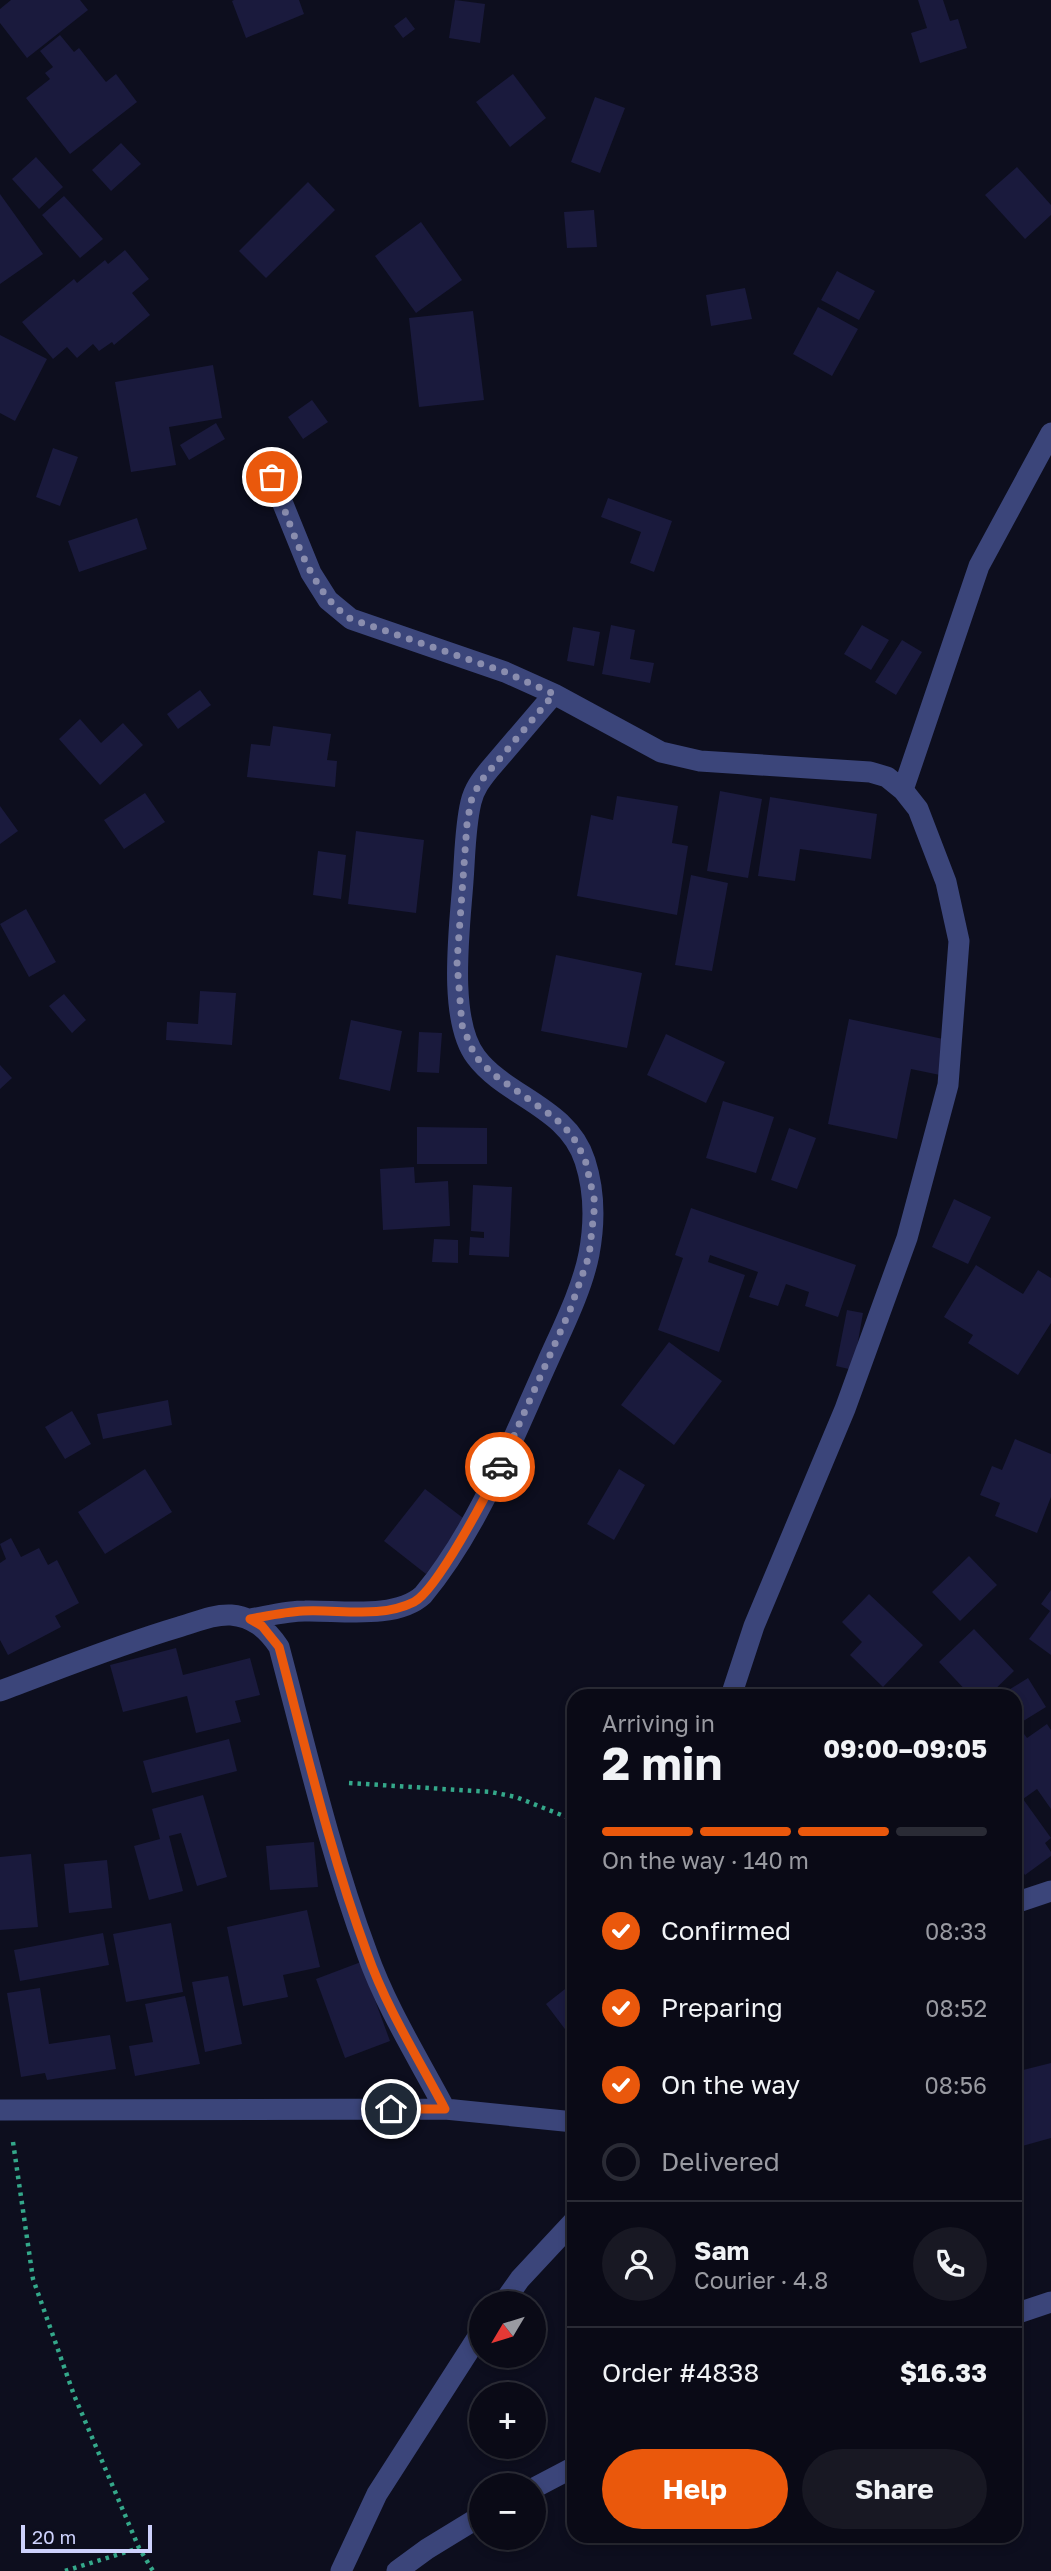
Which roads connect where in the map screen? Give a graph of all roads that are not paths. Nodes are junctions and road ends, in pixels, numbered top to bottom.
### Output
1 (1051, 433) edge
2 (272, 477) dead end
3 (554, 694) junction
4 (903, 790) junction
5 (250, 1619) junction
6 (733, 1689) edge
7 (0, 1691) edge
8 (1051, 1891) edge
9 (1022, 1901) edge
10 (445, 2109) junction
11 (4, 2110) edge
12 (567, 2121) edge
13 (567, 2229) edge
14 (512, 2291) edge
15 (1051, 2302) edge
16 (1022, 2312) edge
17 (469, 2351) edge
18 (567, 2472) edge
19 (546, 2482) edge
20 (469, 2523) edge
21 (341, 2571) edge
22 (397, 2571) edge

1 - 4 street
2 - 3 street
3 - 4 street
3 - 5 street
4 - 6 street
5 - 7 street
5 - 10 street
8 - 9 street
10 - 11 street
10 - 12 street
13 - 14 street
15 - 16 street
17 - 21 street
18 - 19 street
20 - 22 street

